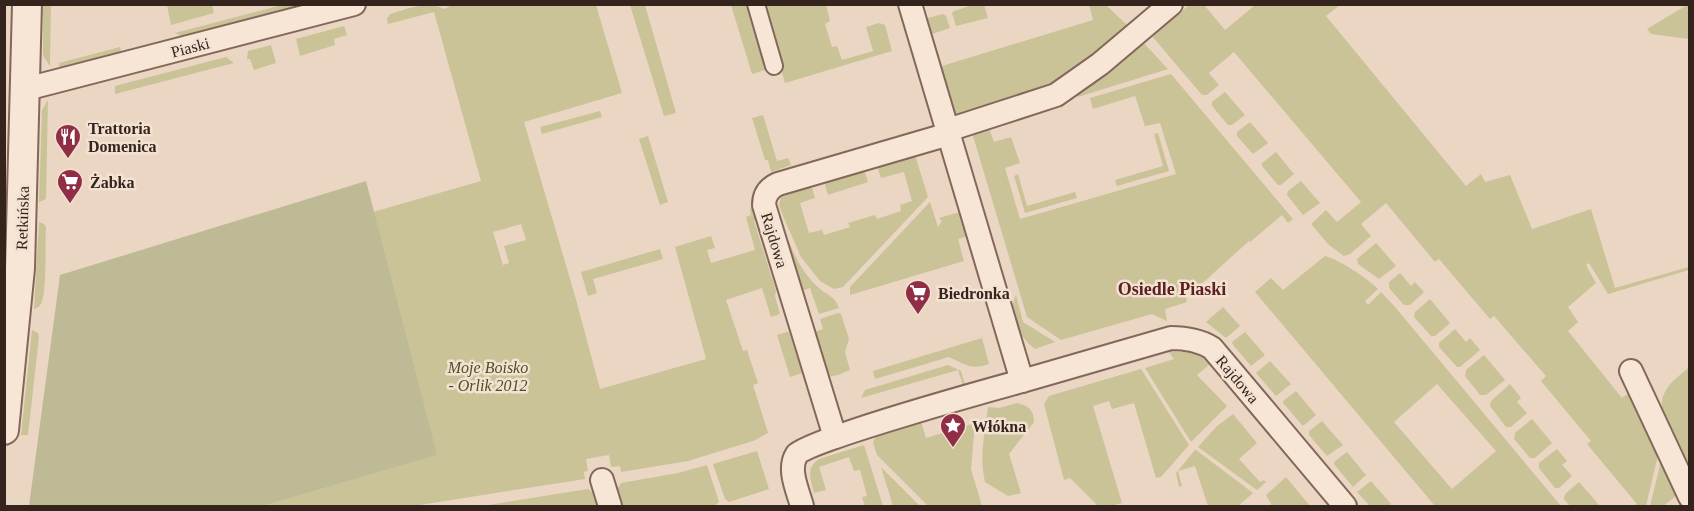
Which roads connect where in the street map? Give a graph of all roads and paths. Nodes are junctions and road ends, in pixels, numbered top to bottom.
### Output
1 (27, 4) edge
2 (354, 4) edge
3 (756, 4) edge
4 (910, 4) edge
5 (1171, 4) edge
6 (774, 66) dead end
7 (26, 89) junction
8 (948, 132) junction
9 (12, 267) edge
10 (1631, 371) dead end
11 (1023, 381) junction
12 (4, 430) edge
13 (835, 437) junction
14 (602, 480) dead end
15 (1689, 497) edge
16 (610, 507) edge
17 (802, 507) edge
18 (1345, 507) edge

1 - 7 street, Retkińska
2 - 7 street, Piaski
3 - 6 street
4 - 8 street
5 - 8 street
7 - 9 street, Retkińska
8 - 11 street
8 - 13 street, Rajdowa
9 - 12 street, Retkińska
10 - 15 street
11 - 13 street, Rajdowa
11 - 18 street, Rajdowa
13 - 17 street, Rajdowa
14 - 16 street

